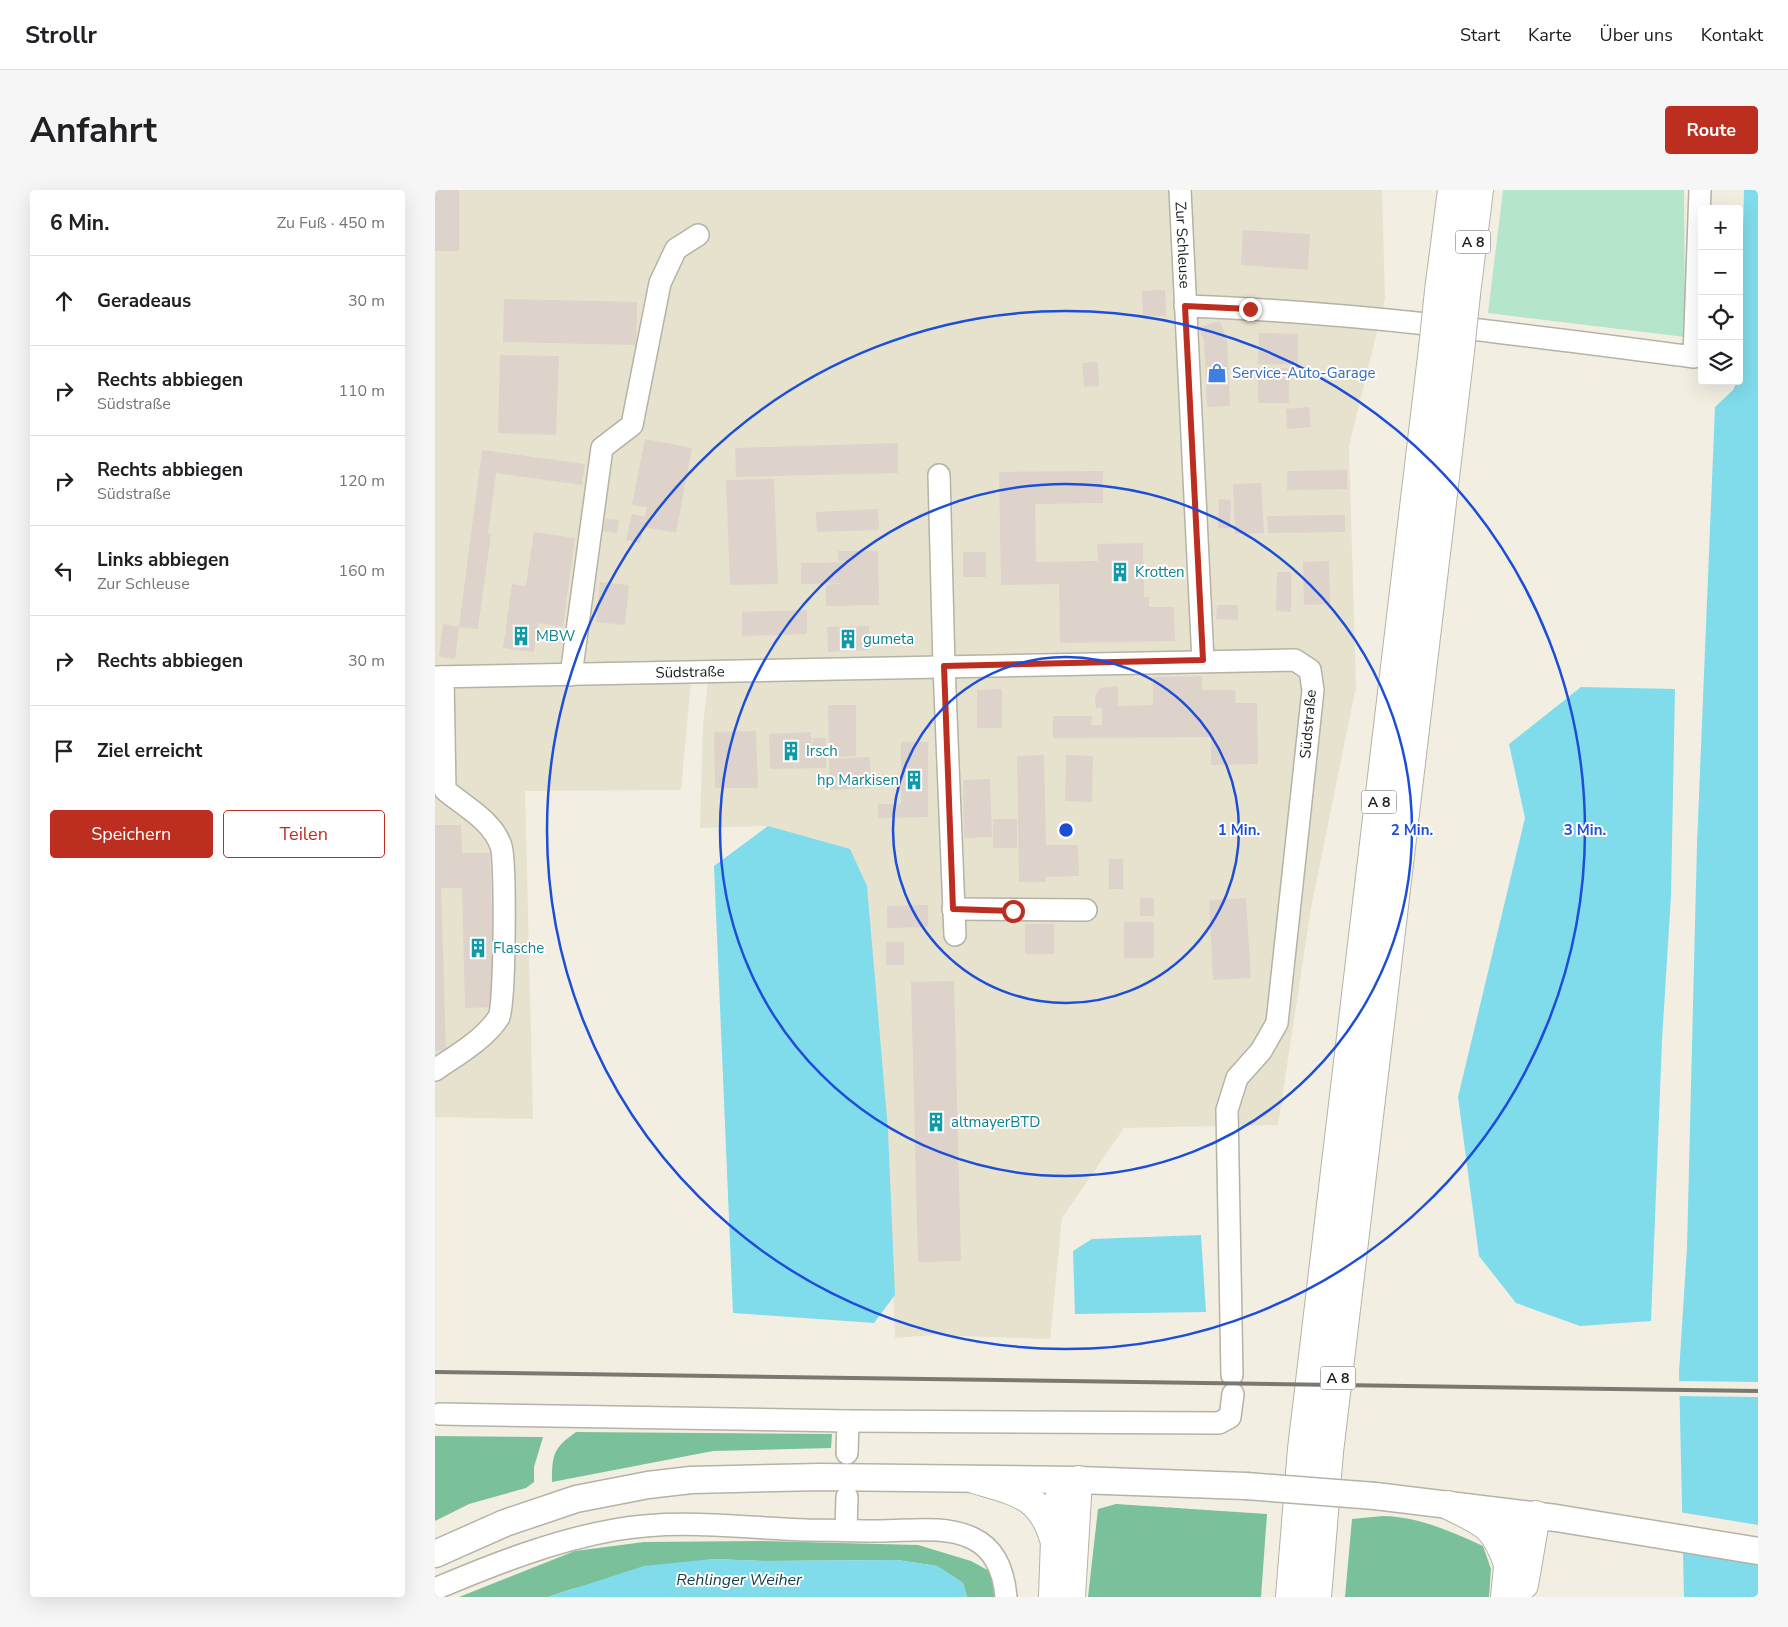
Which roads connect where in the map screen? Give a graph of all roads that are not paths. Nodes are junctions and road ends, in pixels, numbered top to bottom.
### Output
1 (1180, 190) edge
2 (1452, 190) edge
3 (1479, 190) edge
4 (1700, 190) edge
5 (698, 235) dead end
6 (1185, 306) junction
7 (939, 475) dead end
8 (1203, 660) junction
9 (944, 666) junction
10 (571, 675) junction
11 (439, 677) edge
12 (953, 909) junction
13 (1086, 910) dead end
14 (955, 935) dead end
15 (435, 1070) edge
16 (440, 1414) dead end
17 (848, 1421) junction
18 (847, 1453) dead end
19 (977, 1480) junction
20 (1078, 1480) junction
21 (847, 1497) dead end
22 (1448, 1505) junction
23 (1536, 1515) junction
24 (846, 1530) junction
25 (1055, 1543) junction
26 (1758, 1551) edge
27 (435, 1554) edge
28 (1509, 1567) junction
29 (435, 1589) edge
30 (1006, 1597) edge
31 (1053, 1597) edge
32 (1071, 1597) edge
33 (1290, 1597) edge
34 (1317, 1597) edge
35 (1505, 1597) edge
36 (1522, 1597) edge

1 - 6 street, Zur Schleuse
2 - 33 highway, A 8, bridge
3 - 34 highway, A 8, bridge
4 - 6 street
5 - 10 street
6 - 8 street, Zur Schleuse
7 - 9 street
8 - 9 street, Südstraße
8 - 17 street, Südstraße
9 - 10 street, Südstraße
9 - 12 street
10 - 11 street, Südstraße
11 - 15 street
12 - 13 street
12 - 14 street
16 - 17 street
17 - 18 street
19 - 20 main road
19 - 25 highway
19 - 27 main road
20 - 22 main road, bridge
20 - 25 highway
20 - 32 highway
21 - 24 street
22 - 23 main road
22 - 28 highway
23 - 26 main road
23 - 28 highway
23 - 36 highway
24 - 29 street
24 - 30 street
25 - 31 highway
28 - 35 highway

